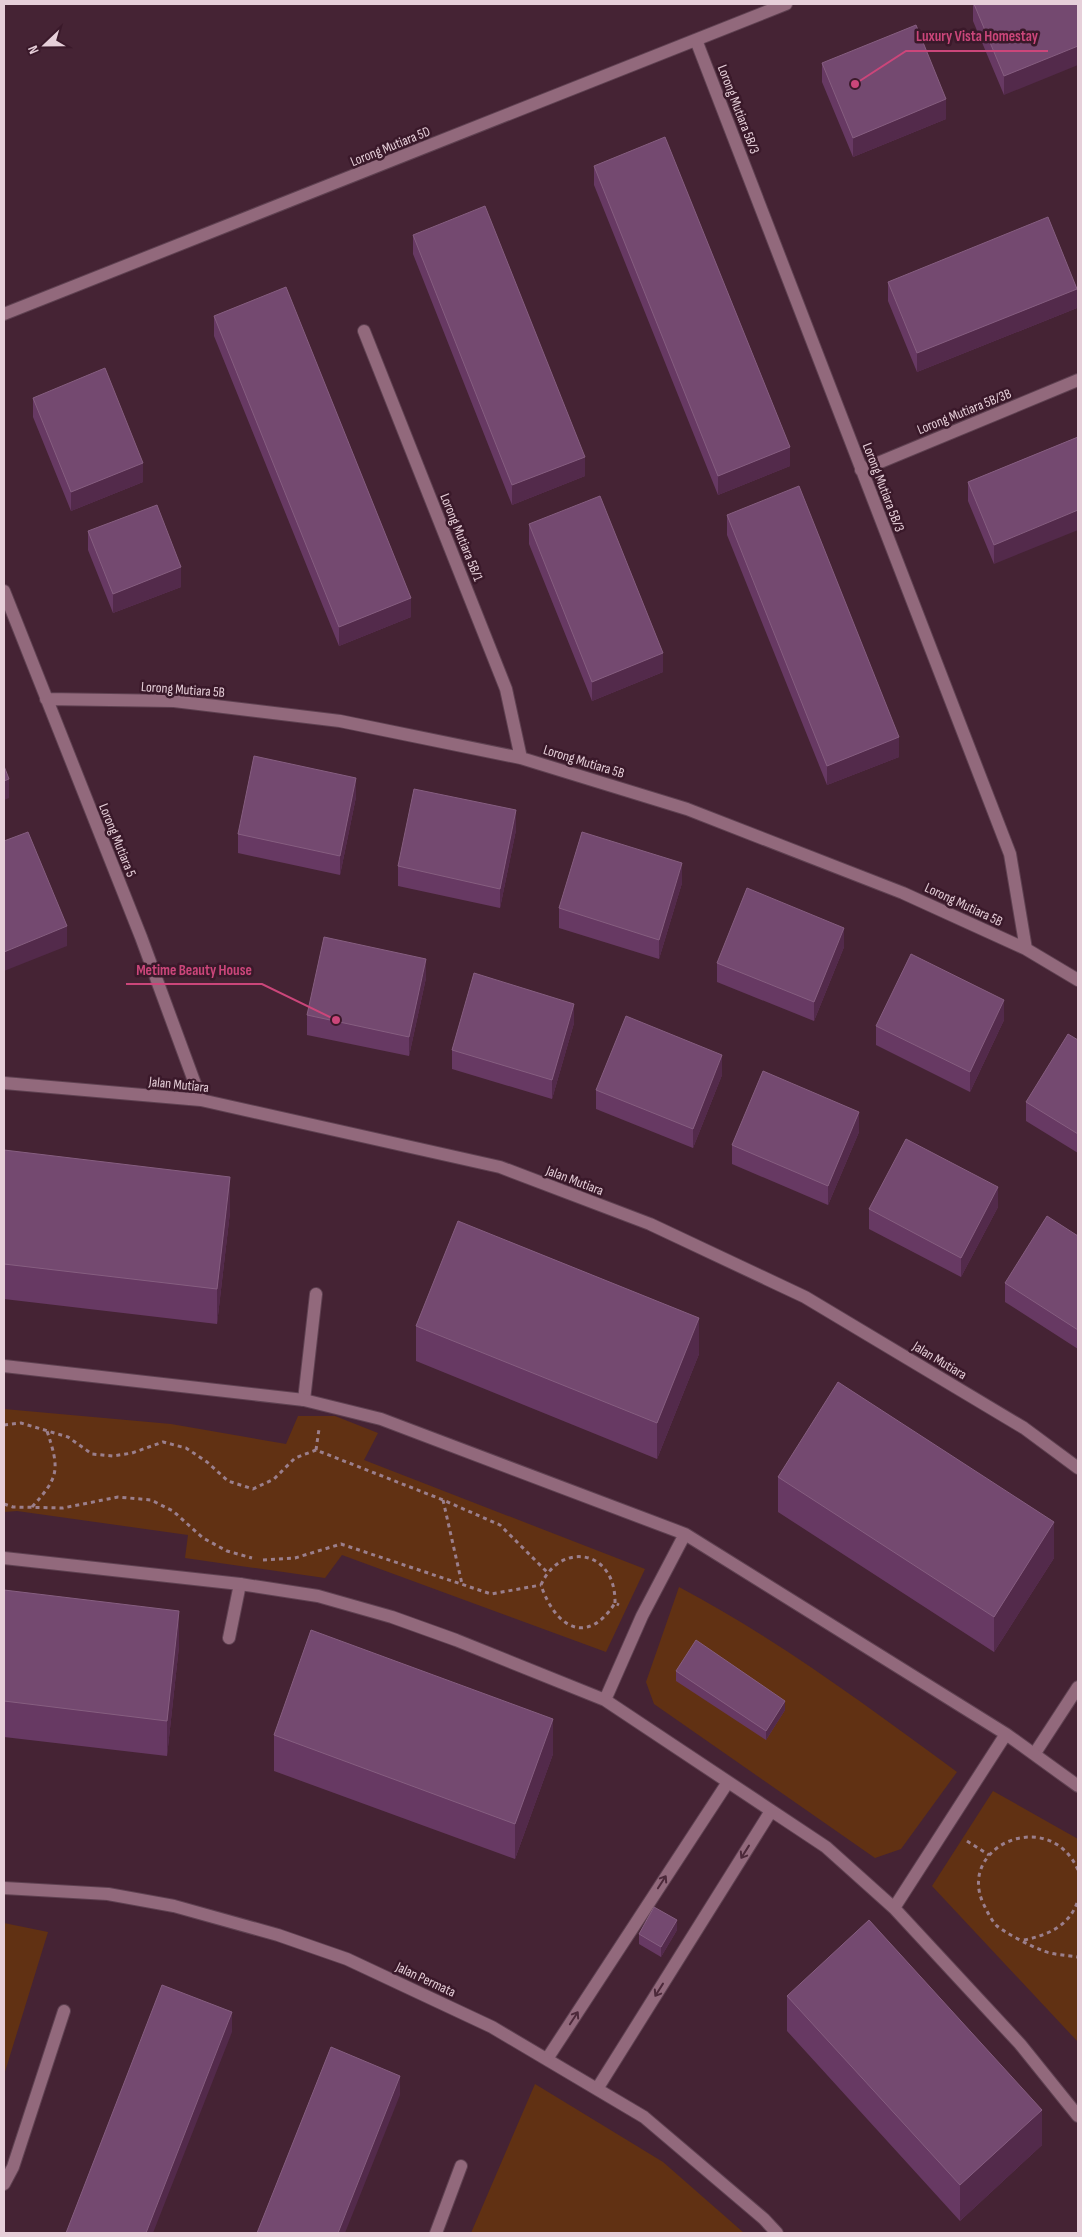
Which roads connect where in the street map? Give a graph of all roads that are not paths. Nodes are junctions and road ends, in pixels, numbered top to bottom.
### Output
1 (786, 4) edge
2 (696, 40) junction
3 (4, 314) edge
4 (364, 331) dead end
5 (1078, 380) edge
6 (861, 470) junction
7 (4, 591) edge
8 (46, 700) junction
9 (521, 758) junction
10 (1026, 949) junction
11 (1078, 980) edge
12 (4, 1083) edge
13 (201, 1100) junction
14 (316, 1294) dead end
15 (4, 1366) edge
16 (304, 1400) junction
17 (1078, 1468) edge
18 (685, 1534) junction
19 (4, 1558) edge
20 (240, 1584) junction
21 (228, 1638) dead end
22 (1078, 1687) edge
23 (605, 1700) junction
24 (1006, 1734) junction
25 (1035, 1753) junction
26 (728, 1782) junction
27 (1078, 1786) edge
28 (771, 1811) junction
29 (4, 1888) edge
30 (894, 1908) junction
31 (64, 2012) dead end
32 (547, 2058) junction
33 (597, 2089) junction
34 (1078, 2116) edge
35 (461, 2166) dead end
36 (4, 2184) edge
37 (436, 2233) edge
38 (777, 2233) edge

1 - 2 street, Lorong Mutiara 5D
2 - 3 street, Lorong Mutiara 5D
2 - 6 street, Lorong Mutiara 5B/3
4 - 9 street, Lorong Mutiara 5B/1
5 - 6 street, Lorong Mutiara 5B/3B
6 - 10 street, Lorong Mutiara 5B/3
7 - 8 street, Lorong Mutiara 5
8 - 9 street, Lorong Mutiara 5B
8 - 13 street, Lorong Mutiara 5
9 - 10 street, Lorong Mutiara 5B
10 - 11 street, Lorong Mutiara 5B
12 - 13 street, Jalan Mutiara
13 - 17 street, Jalan Mutiara
14 - 16 street
15 - 16 street
16 - 18 street
18 - 23 street
18 - 24 street
19 - 20 street
20 - 21 street
20 - 23 street
22 - 25 street
23 - 26 street
24 - 25 street
24 - 30 street
25 - 27 street
26 - 28 street
32 -> 26 street
28 - 30 street
28 -> 33 street
29 - 32 street, Jalan Permata
30 - 34 street
31 - 36 street
32 - 33 street, Jalan Permata
33 - 38 street, Jalan Permata
35 - 37 street

